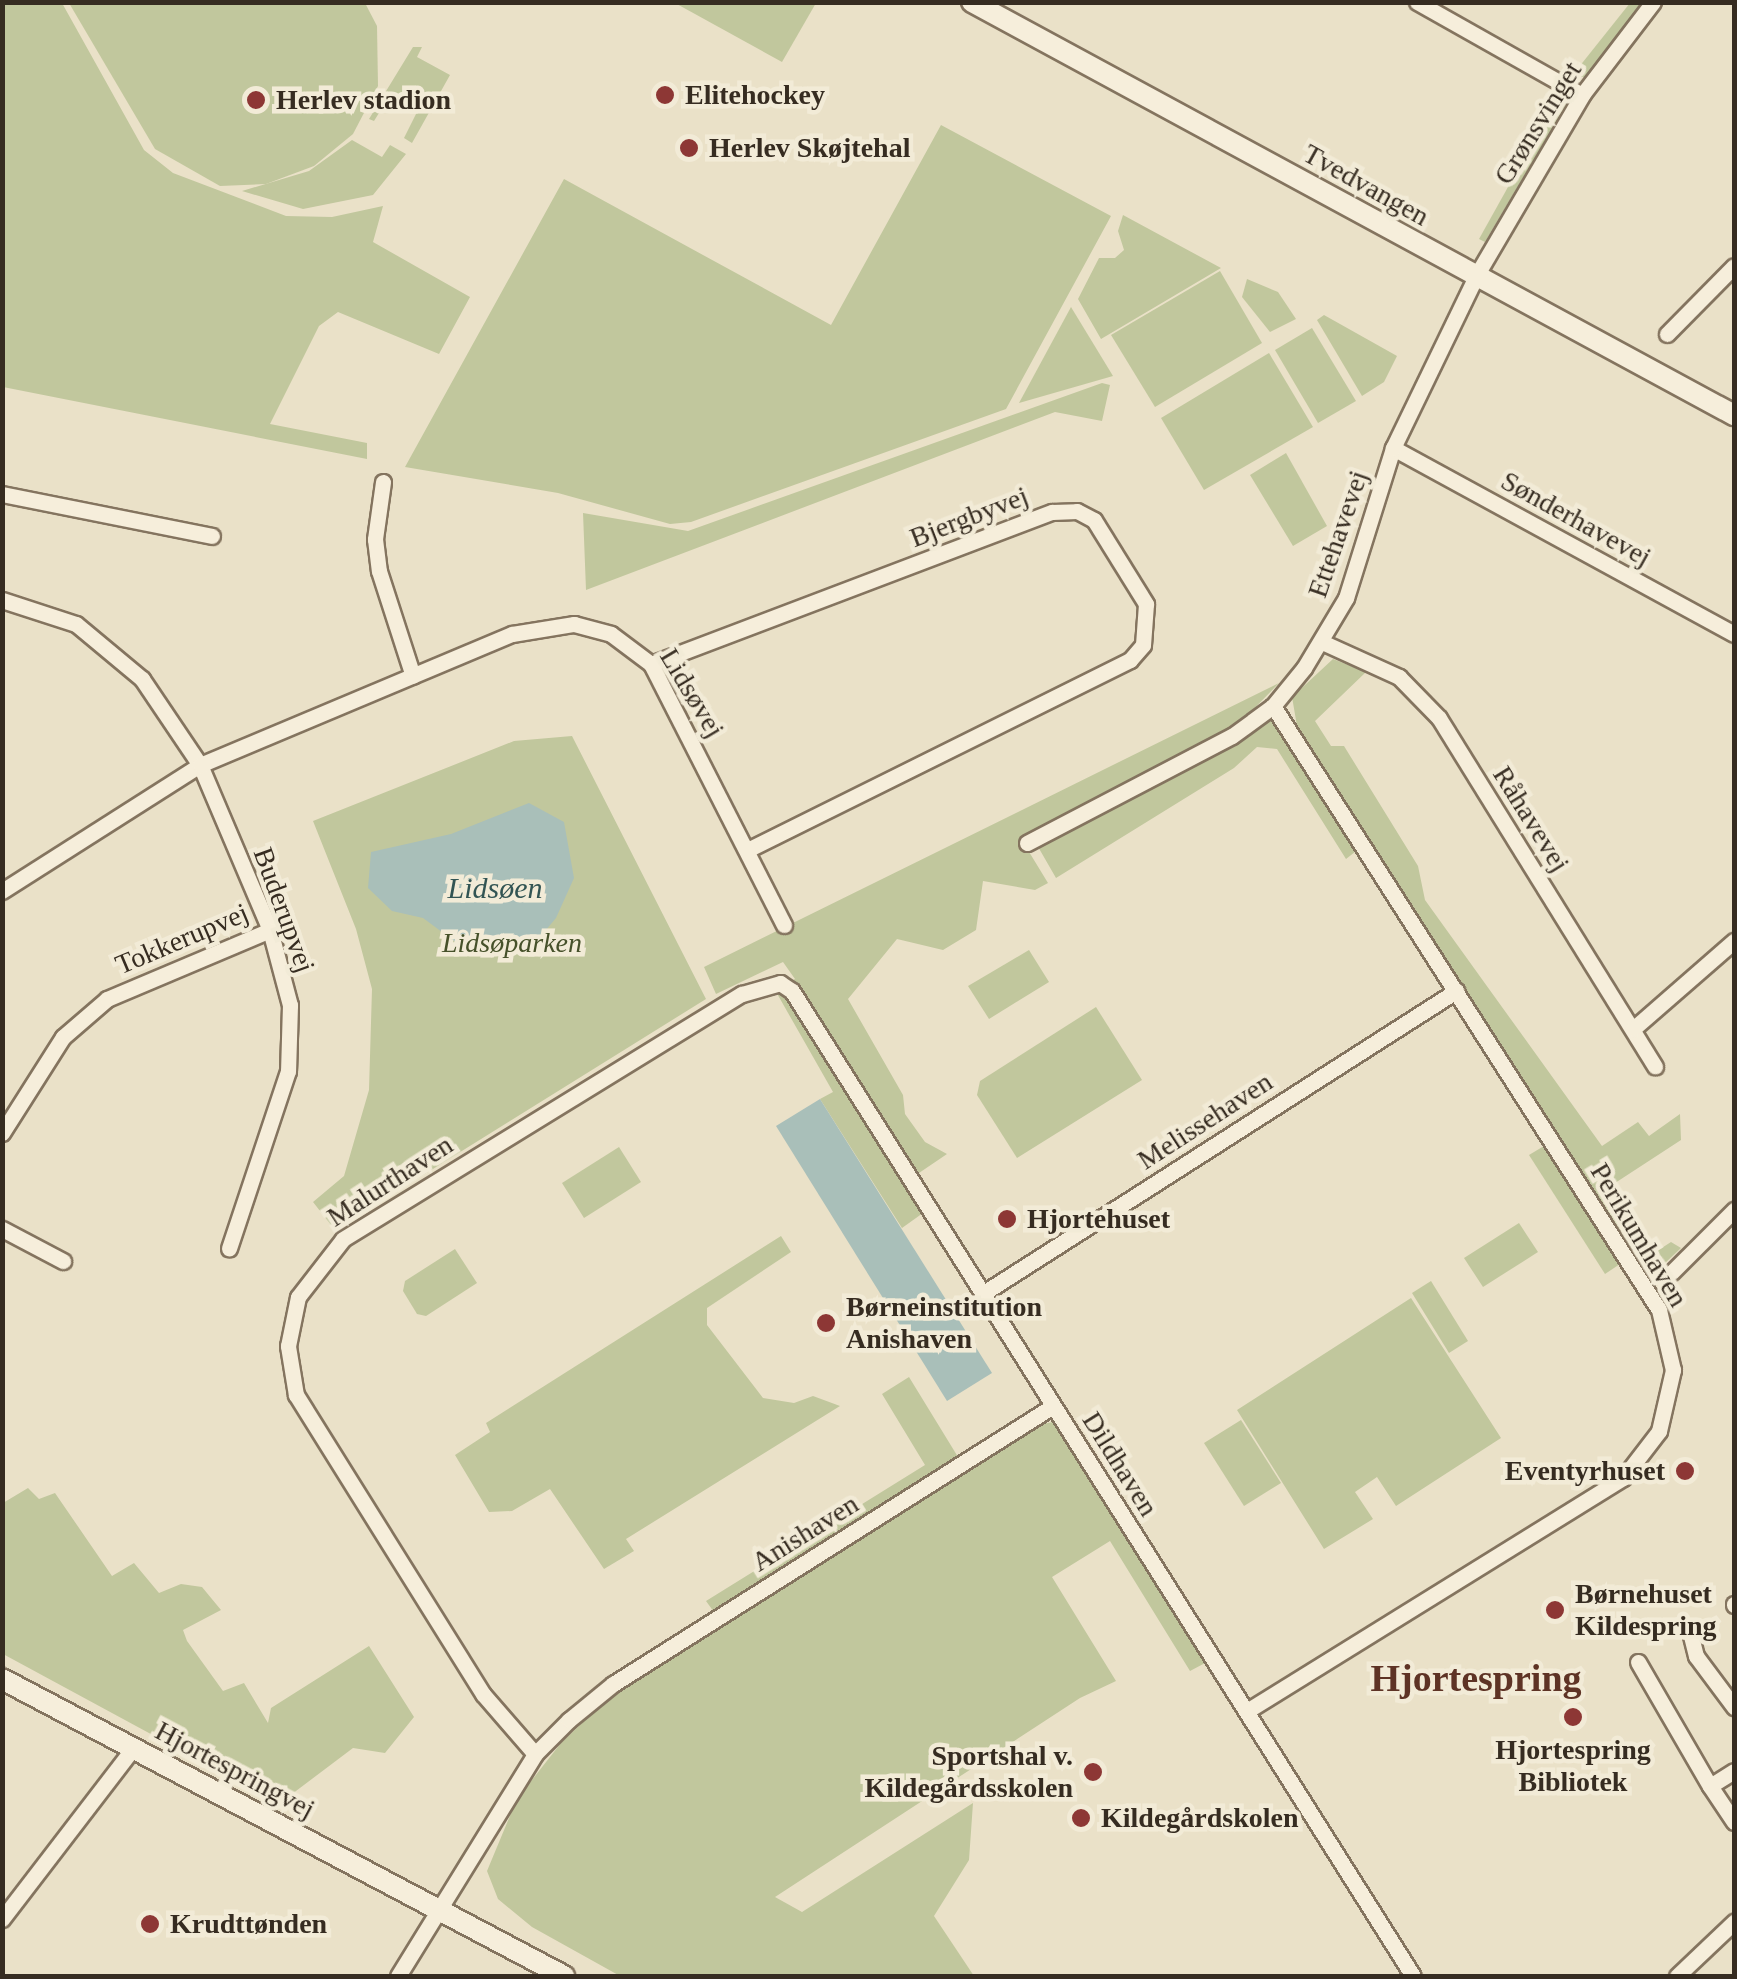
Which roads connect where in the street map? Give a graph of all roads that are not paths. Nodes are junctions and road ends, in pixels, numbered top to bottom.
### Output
1 (972, 2) edge
2 (1417, 2) edge
3 (1653, 2) edge
4 (1582, 95) junction
5 (1734, 266) edge
6 (1476, 276) junction
7 (1667, 334) dead end
8 (1734, 416) edge
9 (1393, 448) junction
10 (383, 482) dead end
11 (2, 494) edge
12 (212, 536) dead end
13 (2, 600) edge
14 (1734, 634) edge
15 (1322, 642) junction
16 (651, 664) junction
17 (412, 676) junction
18 (1273, 706) junction
19 (200, 765) junction
20 (1027, 843) dead end
21 (748, 850) junction
22 (2, 891) edge
23 (784, 924) dead end
24 (270, 930) junction
25 (1734, 941) edge
26 (780, 983) joint
27 (1456, 991) junction
28 (1633, 1029) junction
29 (1656, 1066) dead end
30 (2, 1133) edge
31 (1734, 1210) edge
32 (2, 1229) edge
33 (229, 1248) dead end
34 (63, 1261) dead end
35 (1672, 1272) dead end
36 (982, 1294) junction
37 (1053, 1406) junction
38 (1690, 1632) dead end
39 (1638, 1662) dead end
40 (2, 1679) edge
41 (1734, 1707) edge
42 (1247, 1712) junction
43 (133, 1748) junction
44 (535, 1754) junction
45 (1734, 1770) edge
46 (1710, 1786) junction
47 (1734, 1822) edge
48 (440, 1912) junction
49 (2, 1918) edge
50 (1734, 1922) edge
51 (398, 1976) edge
52 (564, 1976) edge
53 (1413, 1976) edge
54 (1677, 1976) edge

1 - 6 street, Tvedvangen
2 - 4 street
3 - 4 street, Grønsvinget
4 - 6 street, Grønsvinget
5 - 7 street
6 - 8 street, Tvedvangen
6 - 9 street, Ettehavevej
9 - 14 street, Sønderhavevej
9 - 15 street, Ettehavevej
10 - 17 street
11 - 12 street
13 - 19 street, Buderupvej
15 - 18 street, Ettehavevej
15 - 28 street, Råhavevej
16 - 17 street, Lidsøvej
16 - 21 street, Lidsøvej
16 - 21 street, Bjergbyvej
17 - 19 street, Lidsøvej
18 - 20 street, Ettehavevej
18 - 27 street, Perikumhaven
19 - 22 street, Lidsøvej
19 - 24 street, Buderupvej
21 - 23 street, Lidsøvej
24 - 30 street, Tokkerupvej
24 - 33 street, Buderupvej
25 - 28 street
26 - 36 street, Dildhaven
26 - 44 street, Malurthaven
27 - 36 street, Melissehaven
27 - 42 street, Perikumhaven
28 - 29 street, Råhavevej
31 - 35 street
32 - 34 street
36 - 37 street, Dildhaven
37 - 42 street, Dildhaven
37 - 44 street, Anishaven
38 - 41 street
39 - 46 street
40 - 43 street, Hjortespringvej
42 - 53 street, Dildhaven
43 - 48 street, Hjortespringvej
43 - 49 street
44 - 48 street
45 - 46 street
46 - 47 street
48 - 51 street
48 - 52 street, Hjortespringvej
50 - 54 street

